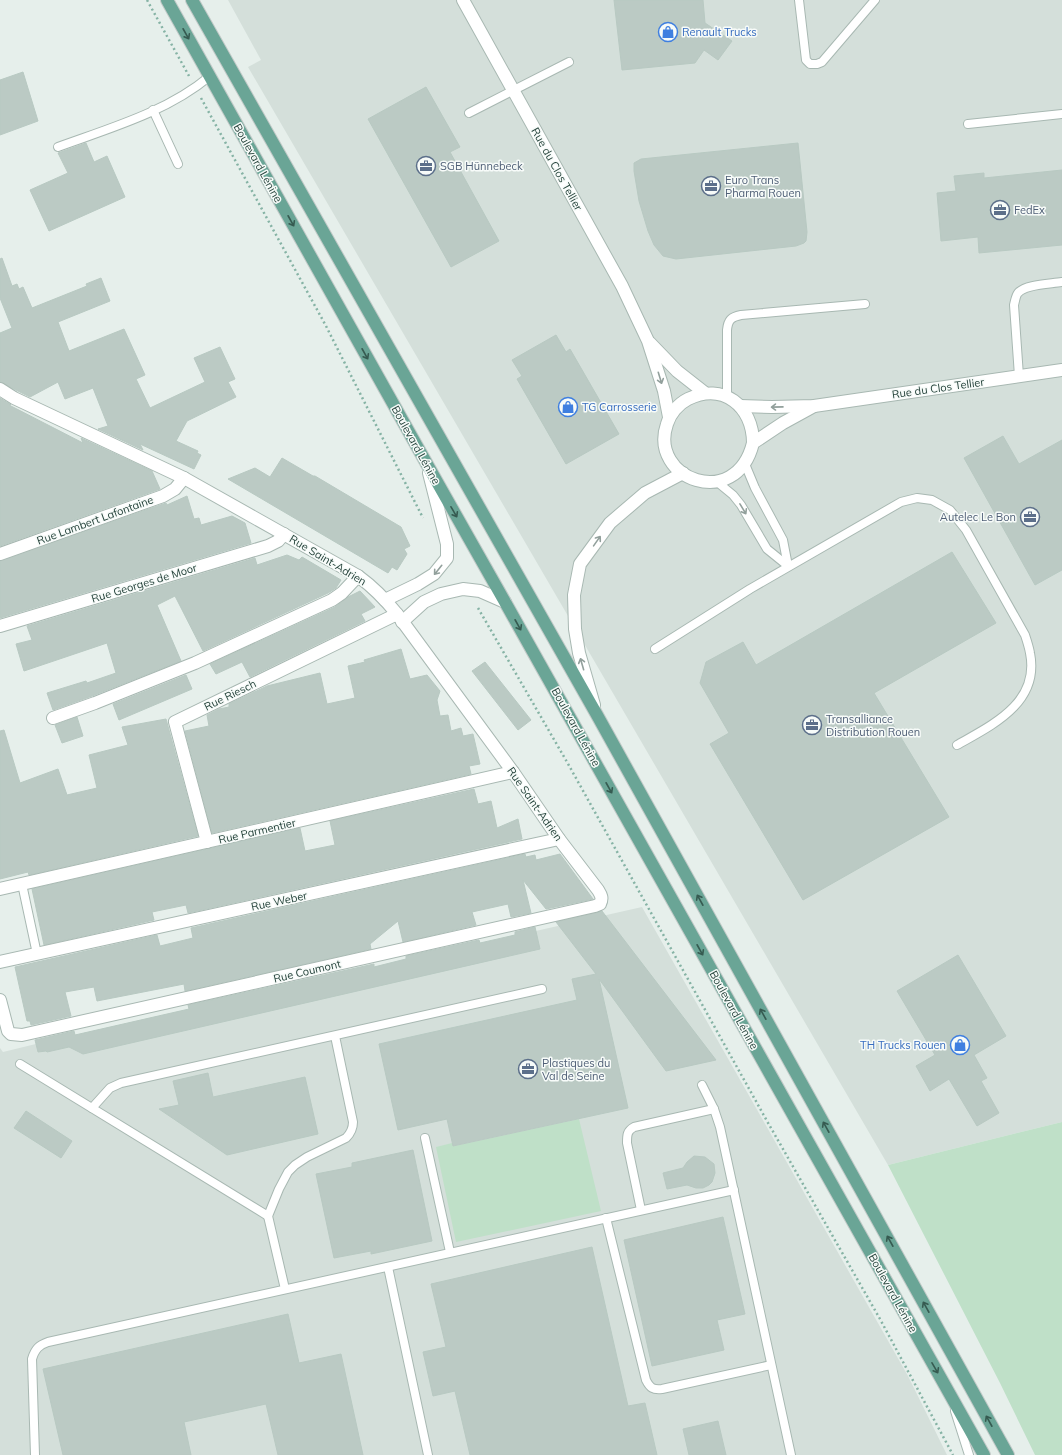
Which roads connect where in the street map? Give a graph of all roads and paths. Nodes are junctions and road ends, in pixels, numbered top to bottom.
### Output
1 (147, 0) edge
2 (167, 0) edge
3 (192, 0) edge
4 (463, 0) edge
5 (799, 0) edge
6 (876, 0) edge
7 (569, 62) dead end
8 (210, 76) junction
9 (196, 88) junction
10 (513, 90) junction
11 (153, 110) junction
12 (469, 113) dead end
13 (1062, 114) edge
14 (968, 124) dead end
15 (58, 147) dead end
16 (178, 164) dead end
17 (1062, 282) edge
18 (865, 304) dead end
19 (648, 341) junction
20 (1062, 370) edge
21 (1019, 376) junction
22 (0, 389) edge
23 (705, 393) junction
24 (727, 397) junction
25 (740, 406) junction
26 (814, 406) junction
27 (669, 417) junction
28 (753, 442) junction
29 (745, 464) junction
30 (428, 466) junction
31 (683, 473) junction
32 (184, 478) junction
33 (716, 482) junction
34 (426, 523) dead end
35 (284, 534) junction
36 (0, 554) edge
37 (788, 566) junction
38 (358, 576) junction
39 (468, 590) junction
40 (385, 600) junction
41 (505, 602) junction
42 (399, 618) junction
43 (0, 626) edge
44 (655, 649) dead end
45 (597, 716) junction
46 (53, 718) dead end
47 (957, 745) dead end
48 (513, 772) junction
49 (559, 839) junction
50 (207, 842) junction
51 (22, 884) junction
52 (0, 889) edge
53 (601, 900) joint
54 (37, 954) junction
55 (0, 962) edge
56 (542, 989) dead end
57 (0, 1000) edge
58 (334, 1036) junction
59 (20, 1064) dead end
60 (702, 1085) dead end
61 (92, 1108) junction
62 (714, 1109) junction
63 (425, 1138) dead end
64 (734, 1190) junction
65 (641, 1210) junction
66 (268, 1216) junction
67 (606, 1218) junction
68 (450, 1252) junction
69 (388, 1266) junction
70 (285, 1289) junction
71 (771, 1365) junction
72 (951, 1396) junction
73 (35, 1455) edge
74 (428, 1455) edge
75 (791, 1455) edge
76 (953, 1455) edge
77 (969, 1455) edge
78 (984, 1455) edge
79 (1008, 1455) edge

1 - 9 path
2 -> 8 main road, Boulevard Lénine
3 - 45 main road, Boulevard Lénine
4 - 10 street, Rue du Clos Tellier
5 - 6 lane
7 - 10 lane
8 - 9 lane
8 -> 30 main road, Boulevard Lénine
9 - 11 lane
9 - 34 path
10 - 12 lane
10 - 19 street, Rue du Clos Tellier
11 - 15 lane
11 - 16 lane
13 - 14 lane
17 - 21 lane
18 - 24 lane
19 - 23 street, Rue du Clos Tellier
19 -> 27 street, Rue du Clos Tellier
20 - 21 street, Rue du Clos Tellier
21 - 26 street, Rue du Clos Tellier
22 - 32 street, Rue Saint-Adrien
23 - 24 street, Rue du Clos Tellier
23 - 27 street, Rue du Clos Tellier
24 - 25 street, Rue du Clos Tellier
26 -> 25 street, Rue du Clos Tellier
25 - 28 street, Rue du Clos Tellier
26 - 28 street, Rue du Clos Tellier
27 - 31 street, Rue du Clos Tellier
28 - 29 street, Rue du Clos Tellier
29 - 33 street
29 - 37 lane
30 -> 40 street
30 -> 41 main road, Boulevard Lénine
31 - 33 street, Rue du Clos Tellier
45 -> 31 street
32 - 35 street, Rue Saint-Adrien
32 - 36 street, Rue Lambert Lafontaine
33 -> 37 lane
35 - 38 street, Rue Saint-Adrien
35 - 43 street, Rue Georges de Moor
37 - 44 lane
37 - 47 lane
38 - 40 street, Rue Saint-Adrien
38 - 46 street
39 - 41 street
39 - 42 street
39 - 76 path
40 - 42 street, Rue Saint-Adrien
41 -> 72 main road, Boulevard Lénine
42 - 48 street, Rue Saint-Adrien
42 - 50 street, Rue Riesch
79 -> 45 main road, Boulevard Lénine
48 - 49 street, Rue Saint-Adrien
48 - 50 street, Rue Parmentier
49 - 53 street, Rue Saint-Adrien
49 - 54 street, Rue Weber
50 - 51 street, Rue Parmentier
51 - 52 street, Rue Parmentier
51 - 54 lane
53 - 57 street, Rue Coumont
54 - 55 street, Rue Weber
56 - 58 lane
58 - 61 lane
58 - 66 lane
59 - 61 lane
60 - 62 lane
61 - 66 lane
62 - 64 lane
62 - 65 lane
63 - 68 lane
64 - 65 lane
64 - 71 lane
65 - 67 lane
66 - 70 lane
67 - 68 lane
67 - 71 lane
68 - 69 lane
69 - 70 lane
69 - 74 lane
70 - 73 lane
71 - 75 lane
72 - 77 lane
72 - 78 main road, Boulevard Lénine

